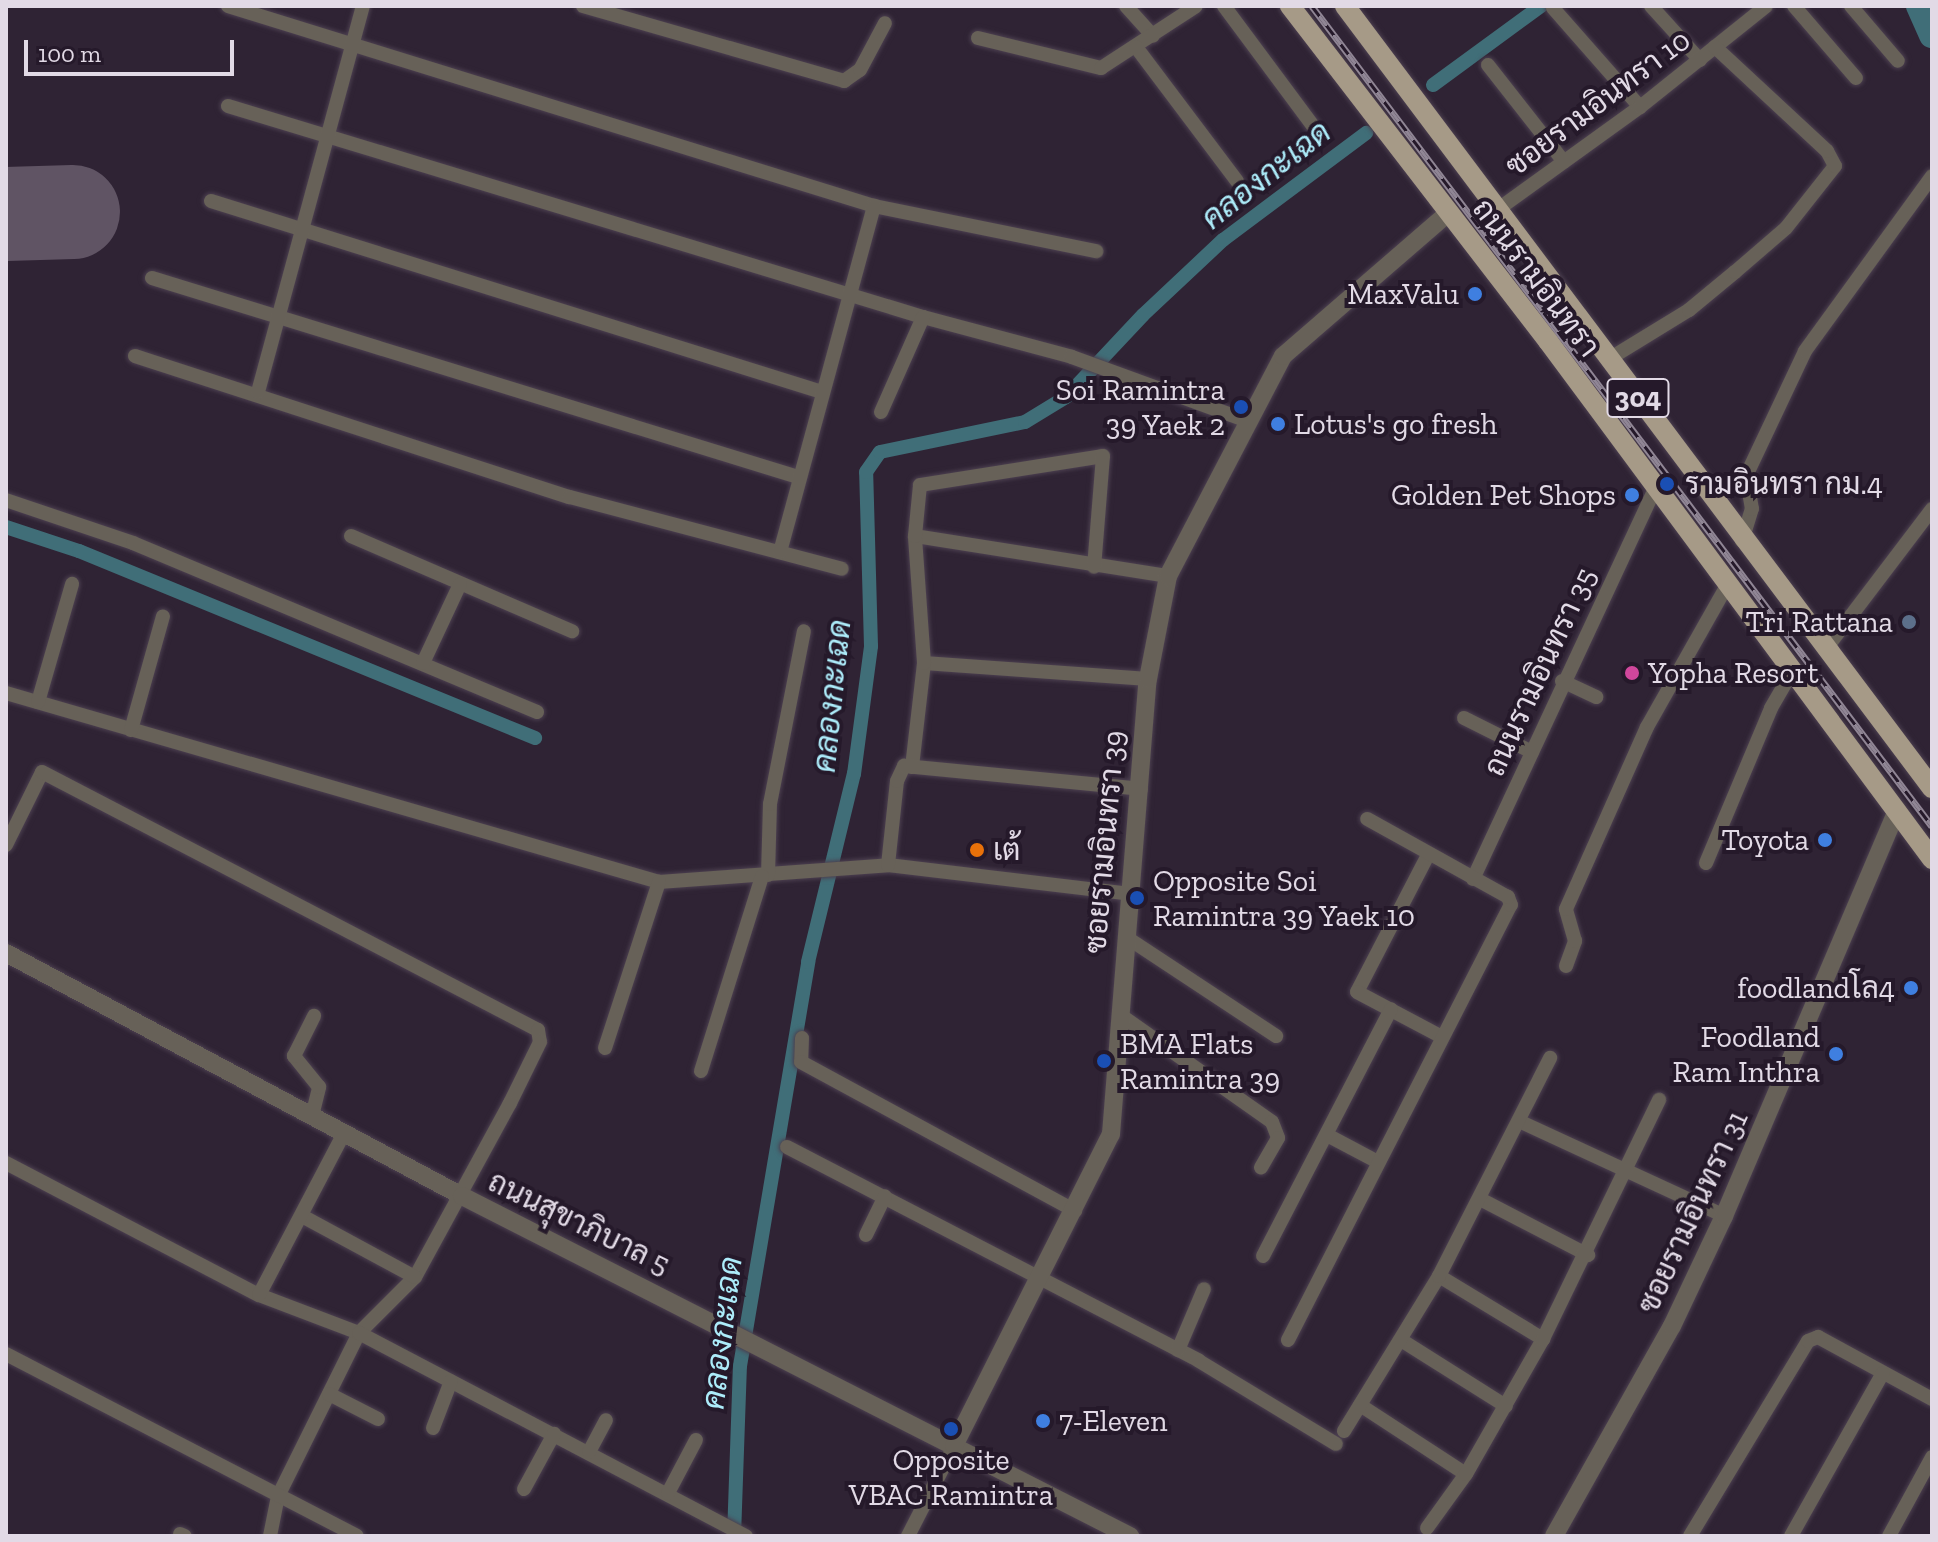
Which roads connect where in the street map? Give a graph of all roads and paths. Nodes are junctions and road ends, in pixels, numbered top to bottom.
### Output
1 (228, 6) edge
2 (363, 6) edge
3 (583, 6) edge
4 (1126, 6) edge
5 (1196, 6) edge
6 (1224, 6) edge
7 (1290, 6) edge
8 (1345, 6) edge
9 (1651, 6) edge
10 (1794, 6) edge
11 (1851, 6) edge
12 (1553, 8) dead end
13 (1758, 9) edge
14 (255, 10) edge
15 (885, 23) dead end
16 (1153, 36) junction
17 (978, 38) dead end
18 (353, 42) junction
19 (1136, 47) junction
20 (1715, 47) junction
21 (1700, 60) junction
22 (1898, 61) dead end
23 (1488, 65) dead end
24 (1856, 78) dead end
25 (228, 106) dead end
26 (1640, 107) junction
27 (1314, 127) dead end
28 (329, 135) junction
29 (1564, 162) junction
30 (1932, 176) edge
31 (1237, 181) dead end
32 (211, 201) dead end
33 (874, 206) junction
34 (1497, 210) junction
35 (1449, 212) junction
36 (304, 226) junction
37 (1096, 251) dead end
38 (152, 278) dead end
39 (848, 295) junction
40 (280, 313) junction
41 (923, 317) junction
42 (135, 356) dead end
43 (1609, 359) junction
44 (258, 392) junction
45 (822, 392) junction
46 (881, 412) dead end
47 (1245, 420) junction
48 (798, 477) junction
49 (1656, 486) junction
50 (6, 500) edge
51 (1932, 509) edge
52 (351, 536) dead end
53 (915, 536) junction
54 (1742, 541) junction
55 (780, 552) junction
56 (1094, 567) junction
57 (842, 569) dead end
58 (1168, 576) junction
59 (72, 584) dead end
60 (460, 584) junction
61 (1728, 584) junction
62 (163, 616) dead end
63 (572, 631) dead end
64 (804, 631) dead end
65 (1825, 650) junction
66 (423, 663) junction
67 (924, 663) junction
68 (1793, 670) junction
69 (1148, 679) junction
70 (1562, 681) junction
71 (6, 693) edge
72 (1596, 697) dead end
73 (38, 702) junction
74 (537, 712) dead end
75 (1464, 718) dead end
76 (131, 730) junction
77 (1532, 752) junction
78 (912, 767) junction
79 (1932, 788) edge
80 (1141, 789) junction
81 (1897, 810) junction
82 (1367, 819) dead end
83 (6, 845) edge
84 (1428, 855) junction
85 (1932, 859) edge
86 (1706, 863) dead end
87 (888, 865) junction
88 (765, 876) junction
89 (1473, 879) junction
90 (659, 882) junction
91 (1132, 894) junction
92 (1126, 937) junction
93 (6, 953) edge
94 (1566, 966) dead end
95 (1391, 1009) junction
96 (1119, 1014) junction
97 (314, 1016) dead end
98 (1276, 1036) dead end
99 (1442, 1037) junction
100 (802, 1038) dead end
101 (605, 1048) dead end
102 (1550, 1058) dead end
103 (701, 1071) dead end
104 (1659, 1100) dead end
105 (312, 1116) junction
106 (1521, 1122) junction
107 (344, 1133) junction
108 (1327, 1135) junction
109 (787, 1147) dead end
110 (1378, 1162) junction
111 (6, 1163) edge
112 (1261, 1167) dead end
113 (1627, 1170) junction
114 (462, 1196) junction
115 (885, 1196) junction
116 (1480, 1199) junction
117 (1075, 1211) junction
118 (302, 1216) junction
119 (1724, 1216) junction
120 (866, 1235) dead end
121 (1588, 1255) junction
122 (1263, 1256) dead end
123 (1439, 1276) junction
124 (415, 1277) junction
125 (1039, 1282) junction
126 (1204, 1289) dead end
127 (259, 1295) junction
128 (359, 1333) junction
129 (1543, 1339) junction
130 (1288, 1340) dead end
131 (1401, 1340) junction
132 (1178, 1350) junction
133 (6, 1354) edge
134 (1883, 1373) junction
135 (451, 1381) junction
136 (329, 1394) junction
137 (1932, 1399) edge
138 (1360, 1405) junction
139 (1506, 1406) junction
140 (378, 1419) dead end
141 (606, 1420) dead end
142 (433, 1428) dead end
143 (554, 1434) junction
144 (696, 1440) dead end
145 (954, 1446) junction
146 (589, 1452) junction
147 (1932, 1457) edge
148 (1466, 1474) junction
149 (524, 1489) dead end
150 (668, 1493) junction
151 (278, 1496) junction
152 (1427, 1528) dead end
153 (270, 1536) edge
154 (357, 1536) edge
155 (746, 1536) edge
156 (908, 1536) edge
157 (1130, 1536) edge
158 (1554, 1536) edge
159 (1690, 1536) edge
160 (1791, 1536) edge
161 (1889, 1536) edge

1 - 14 street
2 - 18 street
3 - 15 street
4 - 16 street
5 - 16 street
6 - 27 street
7 - 35 main road, ถนนรามอินทรา / 304
8 - 34 main road, ถนนรามอินทรา / 304
9 - 21 street
10 - 24 street
11 - 22 street
12 - 26 street
13 - 20 street, ซอยรามอินทรา 10
14 - 18 street
16 - 19 street
17 - 19 street
18 - 28 street
18 - 33 street
19 - 31 street
20 - 21 street, ซอยรามอินทรา 10
20 - 43 street
21 - 26 street, ซอยรามอินทรา 10
23 - 29 street
25 - 28 street
26 - 29 street, ซอยรามอินทรา 10
28 - 36 street
28 - 39 street
29 - 34 street, ซอยรามอินทรา 10
30 - 54 street
32 - 36 street
33 - 37 street
33 - 39 street
34 - 43 main road, ถนนรามอินทรา / 304
35 - 47 street, ซอยรามอินทรา 39
35 - 49 main road, ถนนรามอินทรา / 304
36 - 40 street
36 - 45 street
38 - 40 street
39 - 41 street
39 - 45 street
40 - 44 street
40 - 48 street
41 - 46 street
41 - 47 street
42 - 44 street
43 - 54 main road, ถนนรามอินทรา / 304
44 - 55 street
45 - 48 street
47 - 58 street, ซอยรามอินทรา 39
48 - 55 street
49 - 61 main road, ถนนรามอินทรา / 304
49 - 70 street, ถนนรามอินทรา 35
50 - 66 street
51 - 65 street
52 - 60 street
53 - 56 street
53 - 56 street
53 - 67 street
54 - 65 main road, ถนนรามอินทรา / 304
55 - 57 street
56 - 58 street
58 - 69 street, ซอยรามอินทรา 39
59 - 73 street
60 - 63 street
60 - 66 street
61 - 68 main road, ถนนรามอินทรา / 304
61 - 94 street
62 - 76 street
64 - 88 street
65 - 79 main road, ถนนรามอินทรา / 304
66 - 74 street
67 - 69 street
67 - 78 street
68 - 81 main road, ถนนรามอินทรา / 304
68 - 86 street
69 - 80 street, ซอยรามอินทรา 39
70 - 72 street
70 - 77 street, ถนนรามอินทรา 35
71 - 73 street
73 - 76 street
75 - 77 street
76 - 90 street
77 - 89 street, ถนนรามอินทรา 35
78 - 80 street
78 - 87 street
80 - 91 street, ซอยรามอินทรา 39
81 - 85 main road, ถนนรามอินทรา / 304
81 - 119 street, ซอยรามอินทรา 31
82 - 84 street
83 - 114 street
84 - 89 street
84 - 95 street
87 - 88 street
87 - 91 street
88 - 90 street
88 - 103 street
89 - 99 street
90 - 101 street
91 - 92 street, ซอยรามอินทรา 39
92 - 96 street, ซอยรามอินทรา 39
92 - 98 street
93 - 105 street, ถนนสุขาภิบาล 5
95 - 99 street
95 - 108 street
96 - 112 street
96 - 117 street, ซอยรามอินทรา 39
97 - 105 street
99 - 110 street
100 - 117 street
102 - 106 street
104 - 113 street
105 - 107 street, ถนนสุขาภิบาล 5
106 - 113 street
106 - 116 street
107 - 114 street, ถนนสุขาภิบาล 5
107 - 118 street
108 - 110 street
108 - 122 street
109 - 115 street
110 - 130 street
111 - 127 street
113 - 119 street
113 - 121 street
114 - 124 street
114 - 145 street, ถนนสุขาภิบาล 5
115 - 120 street
115 - 125 street
116 - 121 street
116 - 123 street
117 - 125 street, ซอยรามอินทรา 39
118 - 124 street
118 - 127 street
119 - 158 street, ซอยรามอินทรา 31
121 - 129 street
123 - 129 street
123 - 131 street
124 - 128 street
125 - 132 street
125 - 145 street, ซอยรามอินทรา 39
126 - 132 street
127 - 128 street
128 - 135 street
128 - 136 street
129 - 139 street
131 - 138 street
131 - 139 street
132 - 138 street
133 - 151 street
134 - 137 street
134 - 159 street
134 - 160 street
135 - 142 street
135 - 143 street
136 - 140 street
136 - 151 street
138 - 148 street
139 - 148 street
141 - 146 street
143 - 146 street
143 - 149 street
144 - 150 street
145 - 156 street, ซอยรามอินทรา 39
145 - 157 street, ถนนสุขาภิบาล 5
146 - 150 street
147 - 161 street
148 - 152 street
150 - 155 street
151 - 153 street
151 - 154 street

